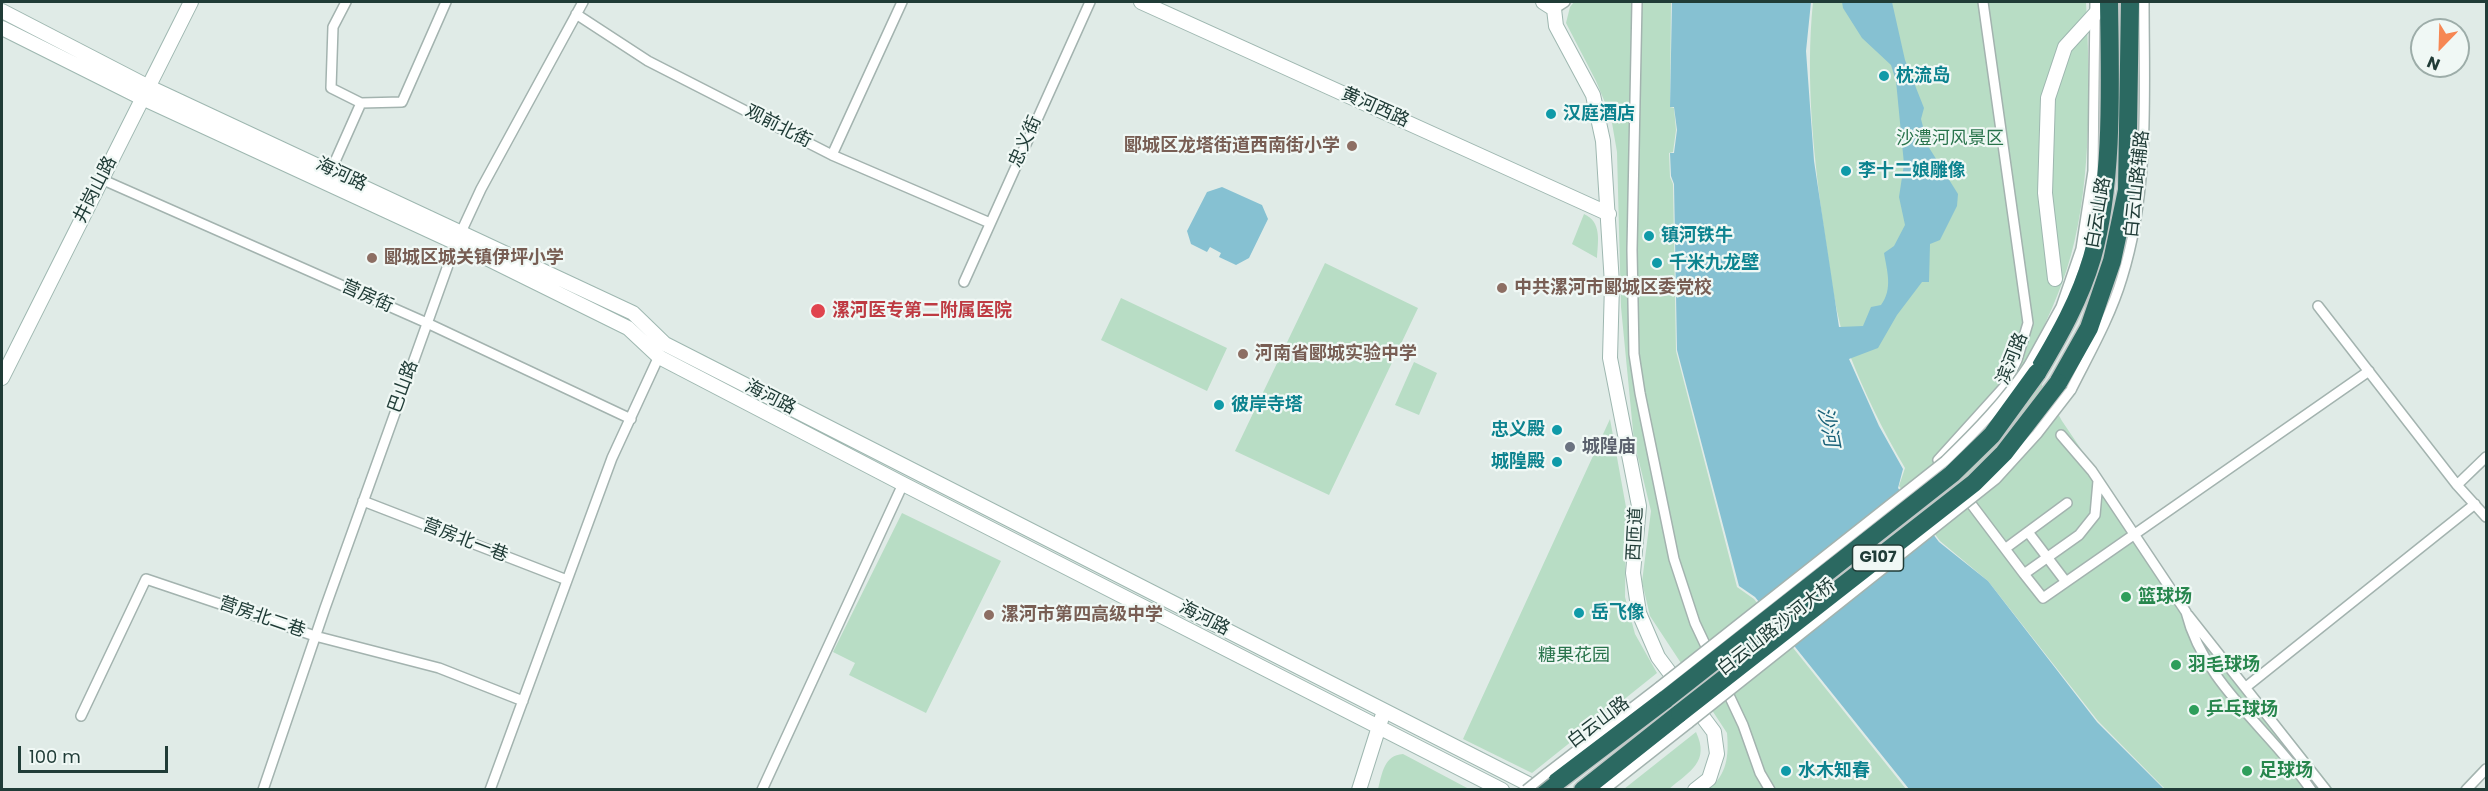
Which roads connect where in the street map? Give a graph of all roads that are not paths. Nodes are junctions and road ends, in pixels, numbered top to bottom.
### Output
1 (191, 2) edge
2 (346, 2) edge
3 (447, 2) edge
4 (583, 2) edge
5 (902, 2) edge
6 (1090, 2) edge
7 (1141, 2) edge
8 (1637, 2) edge
9 (1983, 2) edge
10 (2130, 2) edge
11 (2144, 2) edge
12 (1554, 4) edge
13 (2102, 4) edge
14 (2, 11) edge
15 (576, 14) junction
16 (2, 28) edge
17 (145, 92) junction
18 (361, 103) junction
19 (832, 154) junction
20 (328, 177) junction
21 (101, 179) junction
22 (1609, 214) junction
23 (990, 223) junction
24 (459, 237) junction
25 (2055, 279) dead end
26 (964, 282) dead end
27 (2318, 306) dead end
28 (427, 323) junction
29 (662, 350) junction
30 (2033, 369) joint
31 (2369, 371) junction
32 (2, 378) edge
33 (2064, 387) junction
34 (631, 418) junction
35 (2061, 435) dead end
36 (2487, 457) edge
37 (2098, 481) junction
38 (903, 484) junction
39 (2457, 485) junction
40 (363, 501) junction
41 (2067, 503) dead end
42 (2475, 504) junction
43 (2487, 517) edge
44 (2028, 532) junction
45 (2134, 534) junction
46 (2006, 549) junction
47 (2048, 557) junction
48 (2024, 574) junction
49 (567, 580) junction
50 (2066, 582) junction
51 (2186, 612) junction
52 (315, 636) junction
53 (2246, 687) junction
54 (1662, 693) joint
55 (523, 701) junction
56 (1384, 710) junction
57 (81, 716) dead end
58 (1685, 718) junction
59 (1379, 725) junction
60 (2487, 769) edge
61 (1550, 781) edge
62 (263, 789) edge
63 (490, 789) edge
64 (762, 789) edge
65 (1359, 789) edge
66 (1502, 789) edge
67 (1527, 789) edge
68 (1540, 789) edge
69 (1583, 789) edge
70 (1604, 789) edge
71 (1695, 789) edge
72 (1770, 789) edge
73 (2311, 789) edge
74 (2326, 789) edge
75 (2466, 789) edge

1 - 17 street, 井岗山路
2 - 18 street
3 - 18 street
4 - 15 street, 巴山路
5 - 19 street
6 - 23 street, 忠义街
7 - 22 street, 黄河西路
8 - 72 street
9 - 46 street, 滨河路
10 - 33 highway, 白云山路 / G107
11 - 33 street, 白云山路辅路
12 - 22 street, 西匝道
13 - 25 street
13 - 30 highway, 白云山路 / G107
14 - 17 street, 海河路
15 - 19 street, 观前北街
15 - 24 street, 巴山路
16 - 17 street, 海河路
17 - 20 street, 海河路
17 - 21 street, 井岗山路
18 - 20 street
19 - 23 street, 观前北街
20 - 24 street, 海河路
21 - 28 street, 营房街
21 - 32 street, 井岗山路
22 - 71 street, 西匝道
23 - 26 street, 忠义街
24 - 28 street, 巴山路
24 - 29 street, 海河路
27 - 31 street
28 - 34 street, 营房街
28 - 40 street, 巴山路
29 - 34 street
29 - 38 street, 海河路
29 - 56 street, 海河路
30 - 54 highway, 白云山路沙河大桥 / G107, bridge
31 - 39 street
31 - 45 street
33 - 58 highway, 白云山路沙河大桥 / G107, bridge
34 - 49 street
35 - 37 street
36 - 39 street
37 - 45 street
37 - 47 street
38 - 59 street, 海河路
38 - 64 street
39 - 42 street
40 - 49 street, 营房北一巷
40 - 52 street, 巴山路
41 - 44 street
42 - 43 street
42 - 53 street
44 - 46 street
44 - 47 street
45 - 50 street
45 - 51 street
46 - 48 street, 滨河路
47 - 48 street
47 - 50 street
48 - 50 street, 滨河路
49 - 55 street
51 - 53 street
51 - 73 street
52 - 55 street, 营房北二巷
52 - 57 street, 营房北二巷
52 - 62 street, 巴山路
53 - 74 street
54 - 61 highway, 白云山路 / G107
55 - 63 street
56 - 59 street
56 - 68 street, 海河路
58 - 69 highway, G107
58 - 70 street
59 - 65 street
59 - 66 street, 海河路
60 - 75 street
61 - 67 street, bridge

